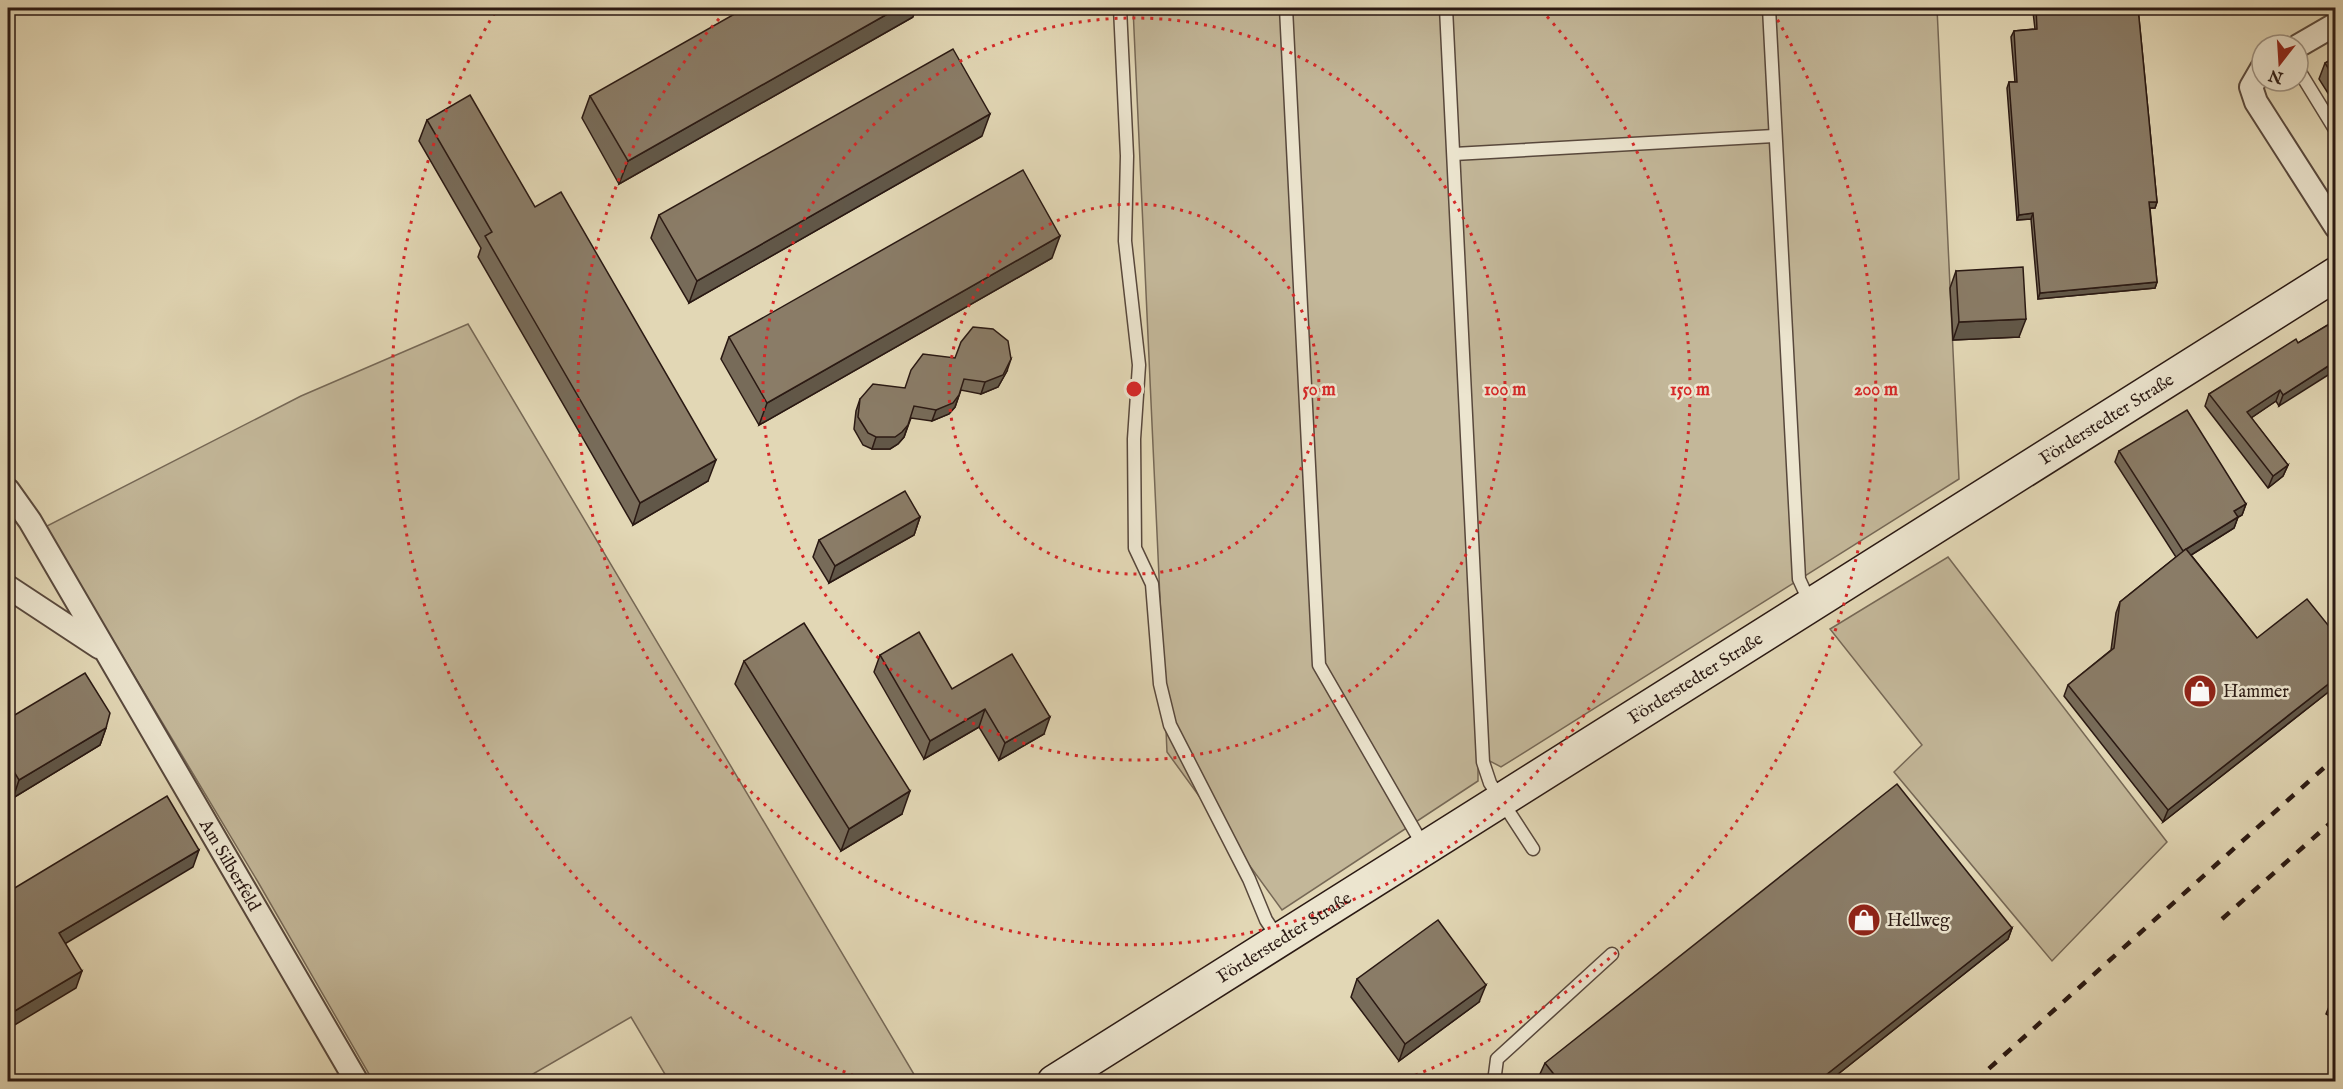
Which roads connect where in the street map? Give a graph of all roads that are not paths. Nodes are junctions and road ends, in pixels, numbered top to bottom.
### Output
1 (1120, 8) edge
2 (1286, 8) edge
3 (1446, 8) edge
4 (1768, 8) edge
5 (2336, 24) edge
6 (2310, 39) edge
7 (2310, 88) edge
8 (2253, 93) edge
9 (2336, 130) edge
10 (1774, 136) junction
11 (1454, 154) junction
12 (2336, 227) edge
13 (2336, 274) edge
14 (8, 490) edge
15 (8, 587) edge
16 (1811, 604) junction
17 (103, 649) junction
18 (1499, 800) junction
19 (1424, 847) junction
20 (1533, 849) dead end
21 (1279, 939) junction
22 (1612, 954) dead end
23 (357, 1082) edge
24 (1054, 1082) edge
25 (1494, 1082) edge

1 - 21 lane
2 - 19 lane
3 - 11 lane
4 - 10 lane
5 - 6 street
7 - 9 lane
8 - 12 street
10 - 11 lane
10 - 16 lane
11 - 18 lane
13 - 16 main road, Förderstedter Straße
14 - 17 street, Am Silberfeld
15 - 17 street, Am Silberfeld
16 - 18 main road, Förderstedter Straße
17 - 23 street, Am Silberfeld
18 - 19 main road, Förderstedter Straße
18 - 20 lane
19 - 21 main road, Förderstedter Straße
21 - 24 main road, Förderstedter Straße
22 - 25 lane

